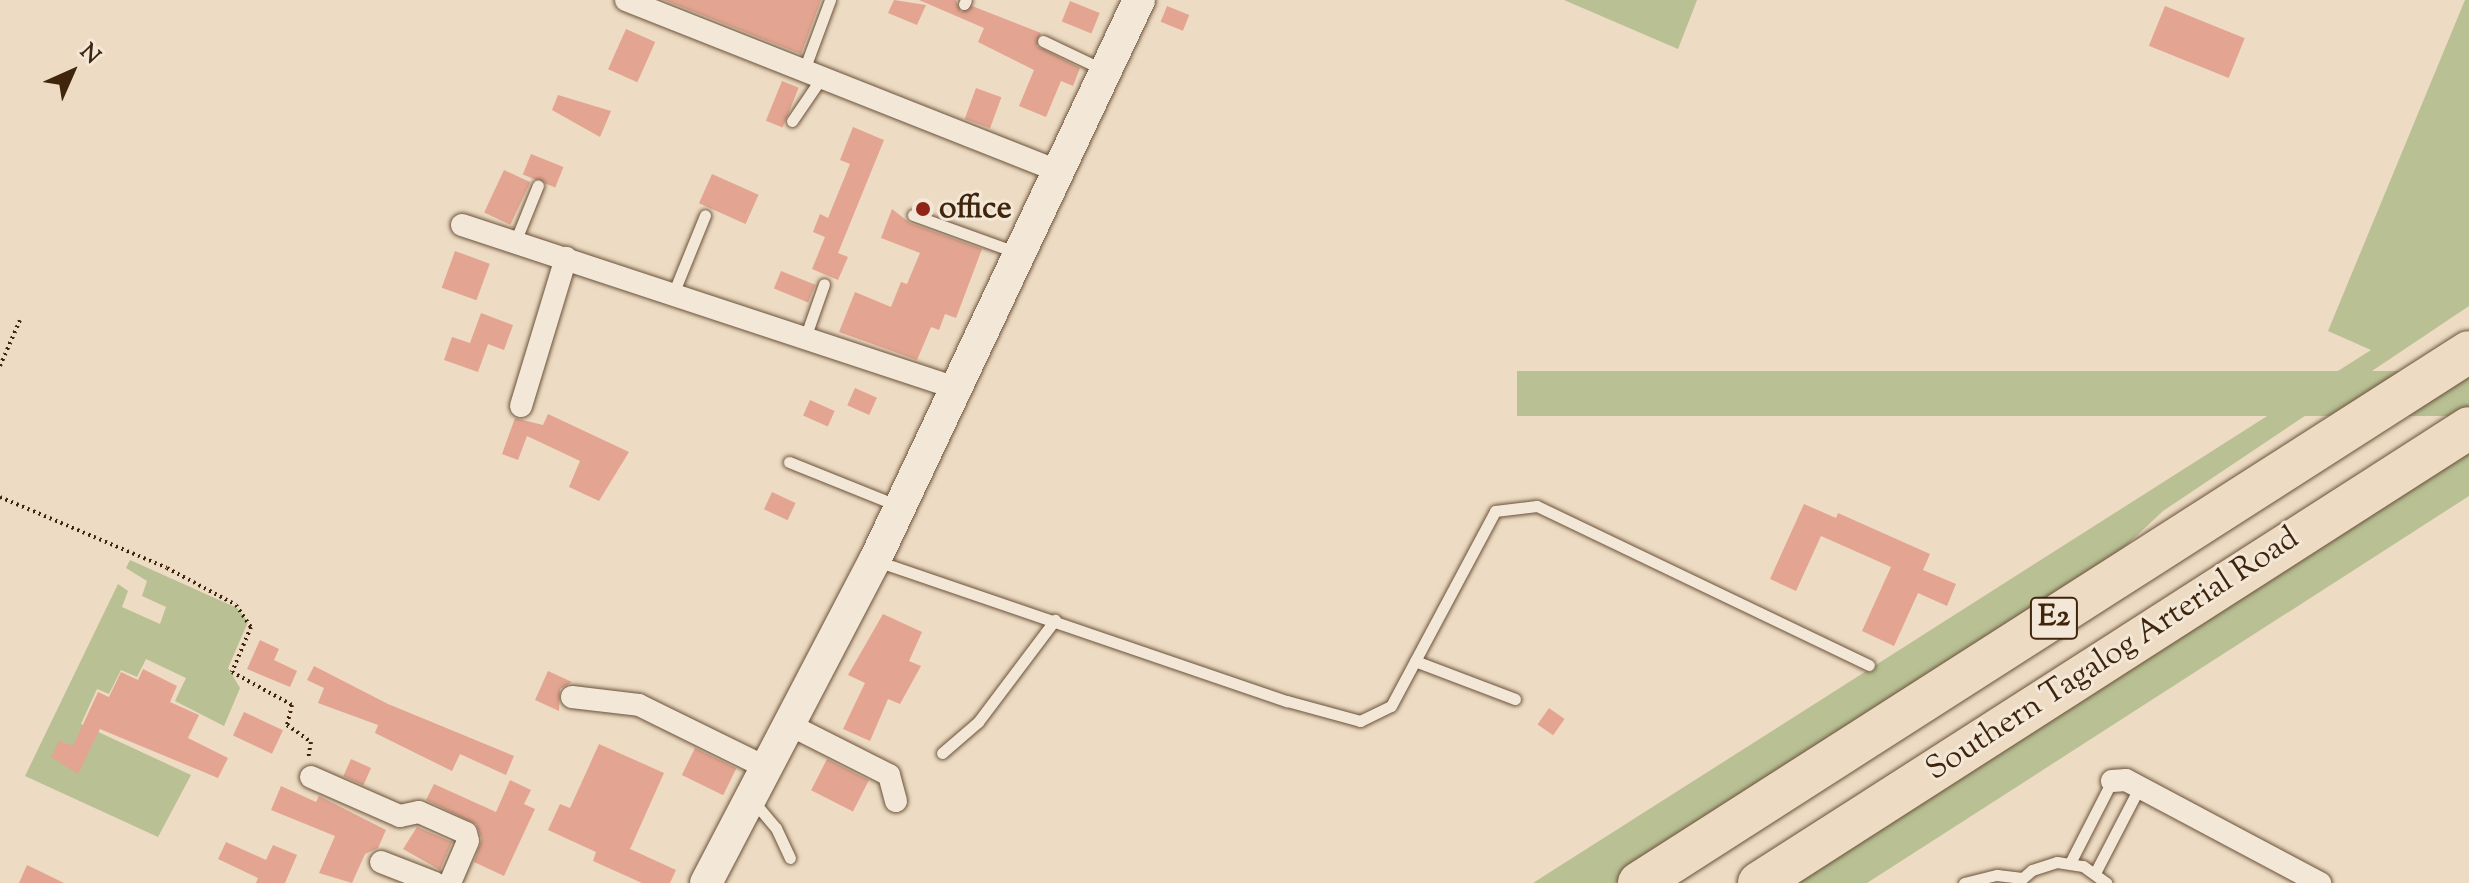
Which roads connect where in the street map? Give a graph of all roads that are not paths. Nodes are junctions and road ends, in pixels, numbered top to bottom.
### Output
1 (626, 0) edge
2 (830, 0) edge
3 (1129, 3) edge
4 (1043, 41) dead end
5 (1105, 70) junction
6 (813, 74) junction
7 (792, 121) dead end
8 (1056, 170) junction
9 (538, 185) dead end
10 (705, 215) dead end
11 (913, 215) dead end
12 (462, 225) dead end
13 (515, 242) junction
14 (1018, 253) junction
15 (566, 258) junction
16 (824, 284) dead end
17 (673, 294) junction
18 (805, 338) junction
19 (2469, 352) edge
20 (956, 388) junction
21 (521, 406) dead end
22 (2469, 428) edge
23 (789, 462) dead end
24 (900, 507) junction
25 (875, 560) junction
26 (1055, 620) junction
27 (1415, 661) junction
28 (1869, 665) dead end
29 (572, 697) dead end
30 (1515, 699) dead end
31 (790, 725) junction
32 (942, 753) dead end
33 (767, 768) junction
34 (311, 777) road end
35 (2112, 781) joint
36 (2139, 788) junction
37 (751, 798) junction
38 (896, 801) dead end
39 (790, 858) dead end
40 (381, 862) dead end
41 (2070, 863) junction
42 (2095, 873) junction
43 (2019, 880) edge
44 (435, 883) edge
45 (450, 883) edge
46 (706, 883) edge
47 (1639, 883) edge
48 (1759, 883) edge
49 (1964, 883) edge
50 (2106, 883) edge
51 (2320, 883) edge

1 - 6 street
2 - 6 lane
3 - 5 street
4 - 5 lane
5 - 8 street
6 - 7 lane
6 - 8 street
8 - 14 street
9 - 13 lane
10 - 17 lane
11 - 14 lane
12 - 13 street
13 - 15 street
14 - 20 street
15 - 17 street
15 - 21 street
16 - 18 lane
17 - 18 street
18 - 20 street
19 - 47 highway, Southern Tagalog Arterial Road / E2
20 - 24 street
22 - 48 highway, Southern Tagalog Arterial Road / E2
23 - 24 lane
24 - 25 street
25 - 26 lane
25 - 31 street
26 - 27 lane
26 - 32 lane
27 - 28 lane
27 - 30 lane
29 - 33 street
31 - 33 street
31 - 38 street
33 - 37 street
34 - 45 street
35 - 36 street
35 - 41 lane
36 - 42 lane
36 - 51 street
37 - 39 lane
37 - 46 street
40 - 44 street
41 - 42 lane
41 - 43 lane
42 - 50 lane
43 - 49 lane

